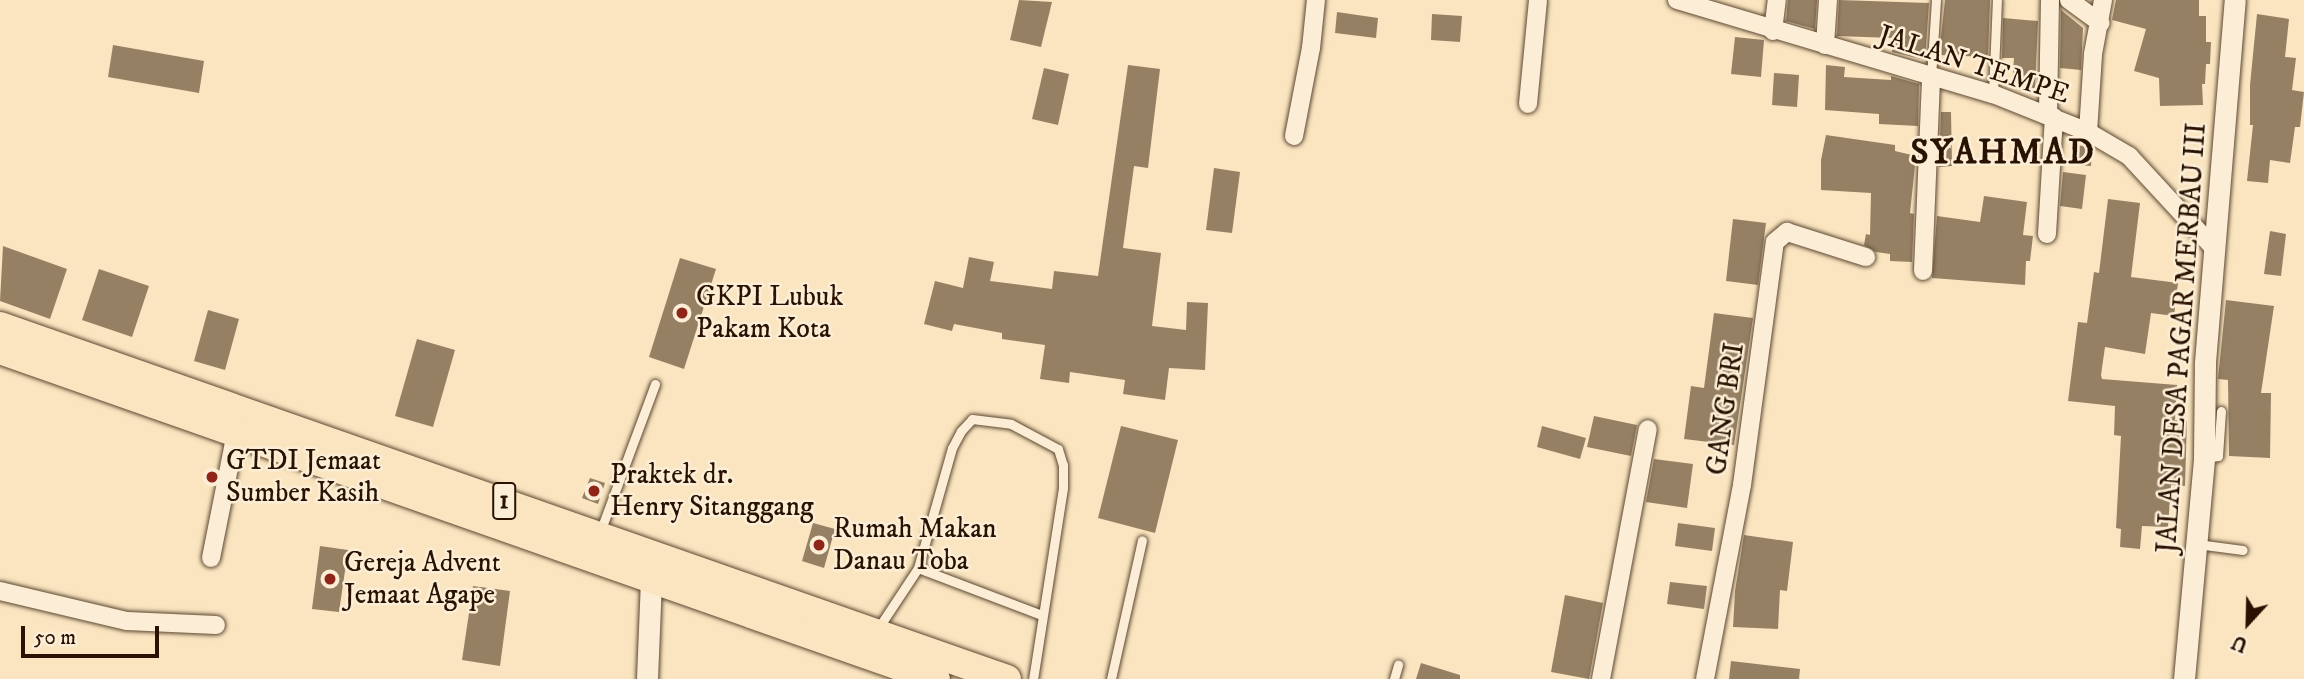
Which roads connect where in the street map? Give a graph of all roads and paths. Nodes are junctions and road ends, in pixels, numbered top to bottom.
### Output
1 (1316, 0) edge
2 (1538, 0) edge
3 (1677, 0) edge
4 (1777, 0) edge
5 (1828, 0) edge
6 (1936, 0) edge
7 (1997, 0) edge
8 (2069, 0) edge
9 (2103, 0) edge
10 (2235, 0) edge
11 (2050, 7) edge
12 (2100, 29) junction
13 (1773, 31) junction
14 (1825, 45) junction
15 (1931, 77) junction
16 (1993, 94) junction
17 (1528, 104) dead end
18 (2051, 115) junction
19 (2088, 132) junction
20 (1294, 136) dead end
21 (2047, 234) dead end
22 (2214, 243) junction
23 (1866, 257) dead end
24 (1923, 271) dead end
25 (0, 326) edge
26 (0, 350) edge
27 (654, 384) dead end
28 (2221, 411) dead end
29 (1648, 429) dead end
30 (2212, 432) junction
31 (236, 433) junction
32 (531, 523) junction
33 (600, 534) junction
34 (1142, 540) dead end
35 (2197, 544) junction
36 (2243, 550) dead end
37 (211, 558) dead end
38 (918, 568) junction
39 (651, 578) junction
40 (0, 591) edge
41 (1042, 615) junction
42 (216, 625) dead end
43 (871, 642) junction
44 (1398, 665) dead end
45 (647, 679) edge
46 (936, 679) edge
47 (1007, 679) edge
48 (1033, 679) edge
49 (1111, 679) edge
50 (1394, 679) edge
51 (1601, 679) edge
52 (1704, 679) edge
53 (2184, 679) edge

1 - 20 street
2 - 17 street
3 - 13 street, JALAN TEMPE
4 - 13 street
5 - 14 street
6 - 15 lane
7 - 16 lane
8 - 12 street
9 - 12 street
10 - 22 street, JALAN DESA PAGAR MERBAU III
11 - 18 street
12 - 19 street
13 - 14 street, JALAN TEMPE
14 - 15 street, JALAN TEMPE
15 - 16 street, JALAN TEMPE
15 - 24 street
16 - 18 street, JALAN TEMPE
18 - 19 street, JALAN TEMPE
18 - 21 street
19 - 22 street, JALAN TEMPE
22 - 30 street, JALAN DESA PAGAR MERBAU III
23 - 52 street, GANG BRI
25 - 32 highway, 1
26 - 31 highway, 1
27 - 33 lane
28 - 30 lane
29 - 51 street
30 - 35 street, JALAN DESA PAGAR MERBAU III
31 - 32 highway, 1
31 - 37 street
32 - 33 highway, 1
32 - 39 highway, 1
33 - 43 highway, 1
34 - 49 lane
35 - 36 lane
35 - 53 street, JALAN DESA PAGAR MERBAU III
38 - 41 lane
38 - 41 lane
38 - 43 lane
39 - 43 highway, 1
39 - 45 street
40 - 42 street
41 - 48 lane
43 - 46 highway, 1
43 - 47 highway, 1
44 - 50 lane

